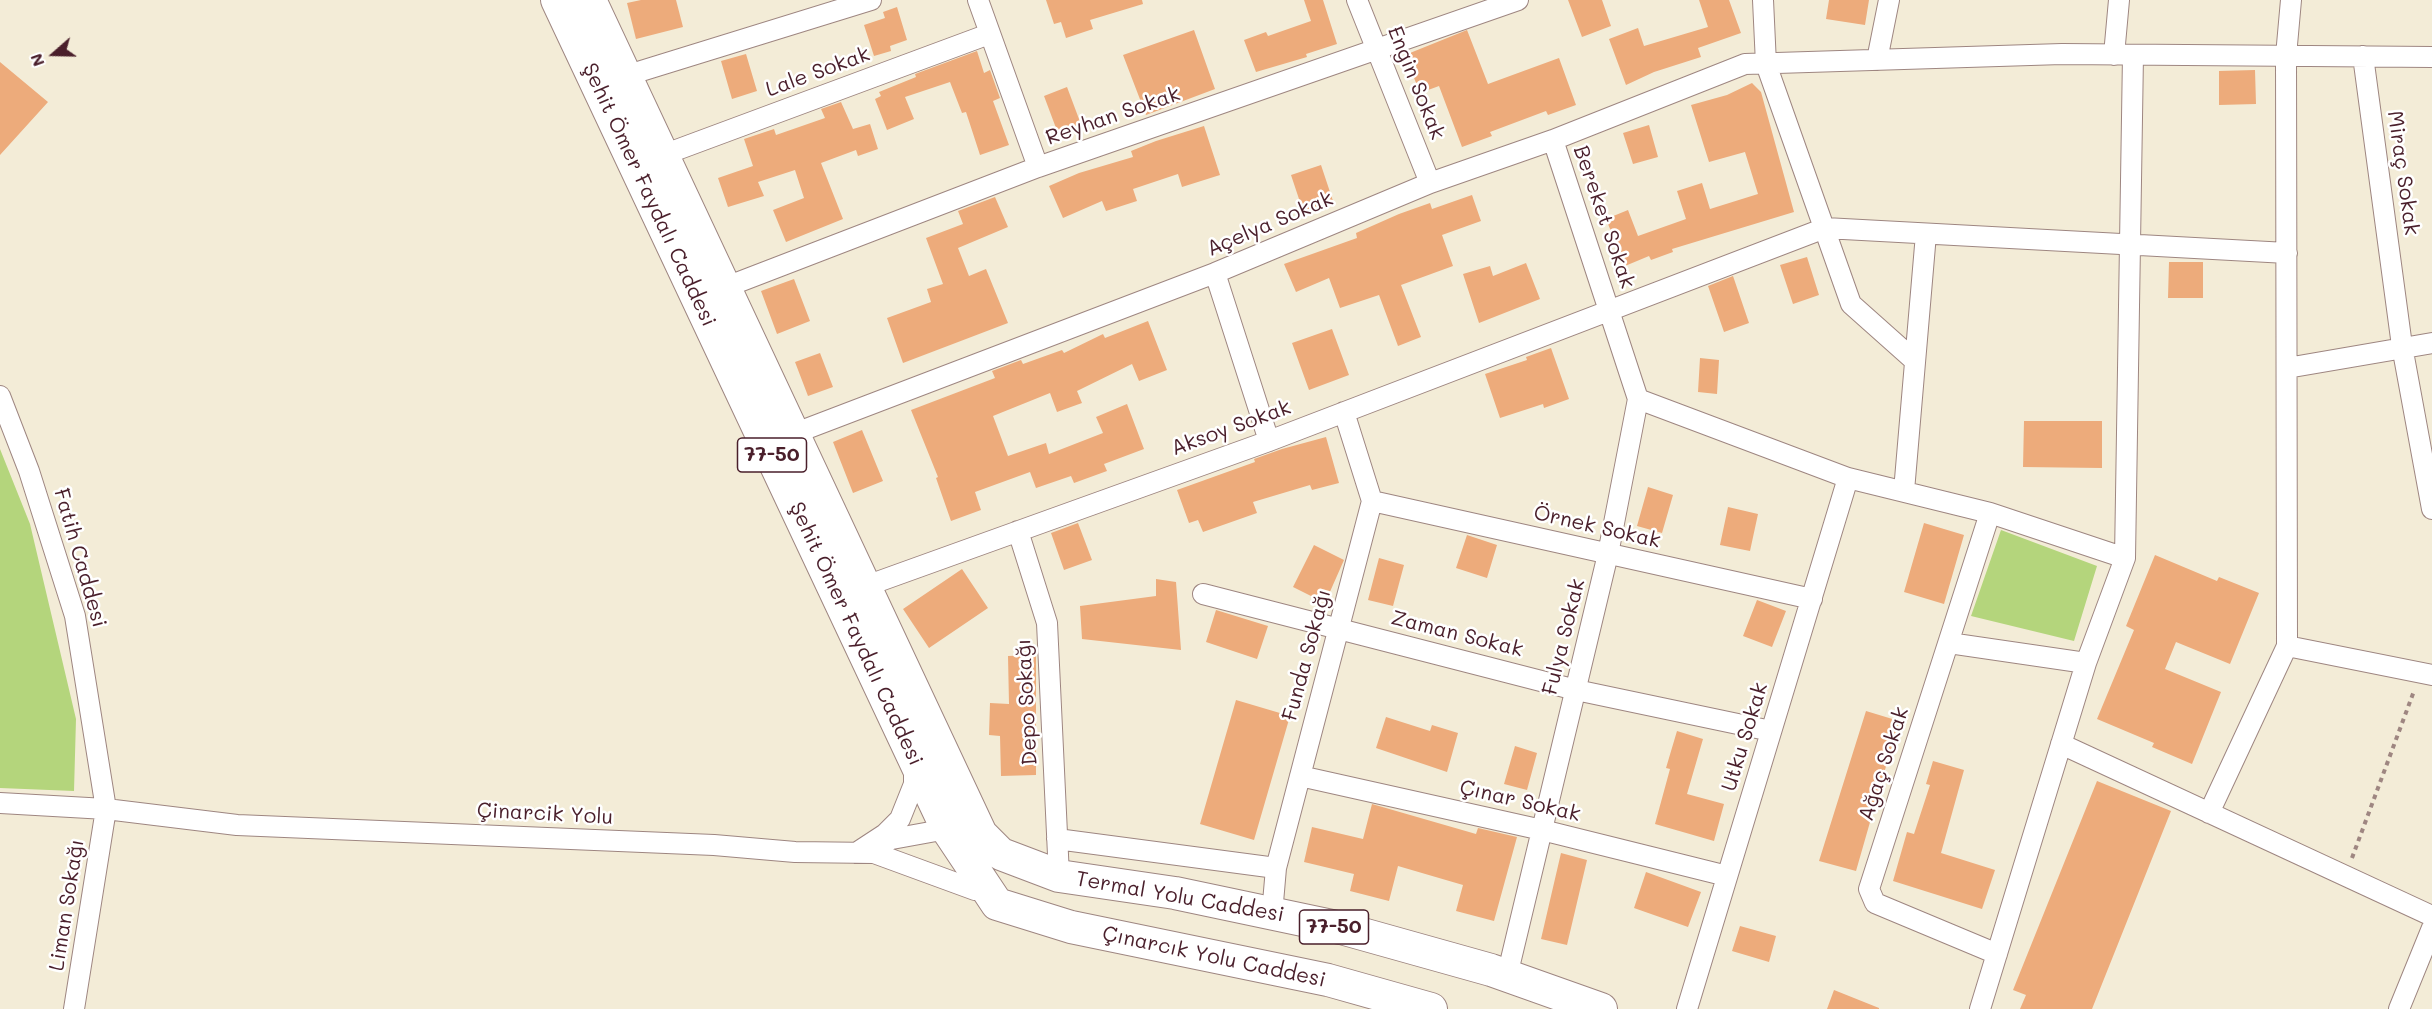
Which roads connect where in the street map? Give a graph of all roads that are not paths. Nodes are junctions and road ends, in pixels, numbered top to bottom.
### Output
1 (557, 0) edge
2 (590, 0) edge
3 (871, 0) edge
4 (978, 0) edge
5 (1357, 0) edge
6 (1518, 0) edge
7 (1763, 0) edge
8 (1889, 0) edge
9 (2119, 0) edge
10 (2291, 0) edge
11 (989, 33) junction
12 (1377, 50) junction
13 (2124, 55) junction
14 (2286, 56) junction
15 (2363, 56) junction
16 (2432, 57) edge
17 (1877, 60) junction
18 (1766, 64) junction
19 (626, 76) junction
20 (1553, 140) junction
21 (663, 155) junction
22 (1038, 167) junction
23 (1430, 183) junction
24 (1825, 228) junction
25 (1926, 234) junction
26 (2131, 244) junction
27 (2287, 253) junction
28 (1215, 273) junction
29 (726, 287) junction
30 (1610, 309) junction
31 (2432, 343) edge
32 (2402, 346) junction
33 (1915, 361) junction
34 (2287, 368) junction
35 (0, 396) edge
36 (1638, 399) junction
37 (1344, 412) junction
38 (793, 434) junction
39 (1269, 441) junction
40 (1848, 478) junction
41 (1904, 491) junction
42 (1372, 501) junction
43 (2432, 509) edge
44 (1990, 513) junction
45 (1018, 531) junction
46 (1608, 554) junction
47 (2125, 558) junction
48 (866, 585) junction
49 (1203, 594) dead end
50 (1812, 599) junction
51 (1339, 628) junction
52 (1949, 643) junction
53 (2287, 646) junction
54 (2086, 663) junction
55 (2426, 674) edge
56 (1576, 690) junction
57 (1771, 732) junction
58 (2061, 744) junction
59 (914, 758) junction
60 (1300, 776) junction
61 (0, 803) edge
62 (106, 809) junction
63 (2209, 813) junction
64 (947, 829) junction
65 (1542, 830) junction
66 (1057, 839) junction
67 (991, 844) junction
68 (856, 854) junction
69 (1276, 868) junction
70 (1059, 876) junction
71 (1727, 876) junction
72 (986, 897) junction
73 (1272, 914) junction
74 (2432, 916) edge
75 (2432, 928) edge
76 (1997, 954) junction
77 (1507, 976) junction
78 (74, 1009) edge
79 (1431, 1009) edge
80 (1601, 1009) edge
81 (1687, 1009) edge
82 (1980, 1009) edge
83 (2399, 1009) edge

1 - 59 main road, Şehit Ömer Faydalı Caddesi / 77-50
2 - 19 main road, Şehit Ömer Faydalı Caddesi / 77-50
3 - 19 street
4 - 11 street
5 - 12 street, Engin Sokak
6 - 12 street, Reyhan Sokak
7 - 18 street
8 - 17 street
9 - 13 street
10 - 14 street
11 - 21 street, Lale Sokak
11 - 22 street
12 - 22 street, Reyhan Sokak
12 - 23 street, Engin Sokak
13 - 14 street, Açelya Sokak
13 - 17 street, Açelya Sokak
13 - 26 street
14 - 15 street, Açelya Sokak
14 - 27 street
15 - 16 street, Açelya Sokak
15 - 32 street, Miraç Sokak
17 - 18 street, Açelya Sokak
18 - 20 street, Açelya Sokak
18 - 24 street
19 - 21 main road, Şehit Ömer Faydalı Caddesi / 77-50
20 - 23 street, Açelya Sokak
20 - 30 street, Bereket Sokak
21 - 29 main road, Şehit Ömer Faydalı Caddesi / 77-50
22 - 29 street, Reyhan Sokak
23 - 28 street, Açelya Sokak
24 - 25 street
24 - 30 street, Aksoy Sokak
24 - 33 street
25 - 26 street
25 - 33 street
26 - 27 street
26 - 47 street
27 - 34 street
28 - 38 street, Açelya Sokak
28 - 39 street
29 - 38 main road, Şehit Ömer Faydalı Caddesi / 77-50
30 - 36 street, Fulya Sokak
30 - 37 street, Aksoy Sokak
31 - 32 street
32 - 34 street
32 - 43 street, Miraç Sokak
33 - 41 street
34 - 53 street
35 - 62 street, Fatih Caddesi
36 - 40 street
36 - 46 street, Fulya Sokak
37 - 39 street, Aksoy Sokak
37 - 42 street
38 - 48 main road, Şehit Ömer Faydalı Caddesi / 77-50
39 - 45 street, Aksoy Sokak
40 - 41 street
40 - 50 street, Utku Sokak
41 - 44 street
42 - 46 street, Örnek Sokak
42 - 51 street, Funda Sokağı
44 - 47 street
44 - 52 street, Ağaç Sokak
45 - 48 street, Aksoy Sokak
45 - 66 street, Depo Sokağı
46 - 50 street, Örnek Sokak
46 - 56 street, Fulya Sokak
47 - 54 street
48 - 67 main road, Şehit Ömer Faydalı Caddesi / 77-50
49 - 51 street, Zaman Sokak
50 - 57 street, Utku Sokak
51 - 56 street, Zaman Sokak
51 - 60 street, Funda Sokağı
52 - 54 street
52 - 76 street, Ağaç Sokak
53 - 55 street
53 - 63 street
54 - 58 street
56 - 57 street, Zaman Sokak
56 - 65 street, Fulya Sokak
57 - 71 street, Utku Sokak
58 - 63 street
58 - 76 street
59 - 64 main road, Şehit Ömer Faydalı Caddesi / 77-50
59 - 68 street
60 - 65 street, Çınar Sokak
60 - 69 street, Funda Sokağı
61 - 62 street, Çinarcik Yolu
62 - 68 street, Çinarcik Yolu
62 - 78 street, Liman Sokağı
63 - 74 street
64 - 67 street, 77-50
64 - 68 street
64 - 72 main road, Şehit Ömer Faydalı Caddesi / 77-50
65 - 71 street, Çınar Sokak
65 - 77 street, Fulya Sokak
66 - 69 street
66 - 70 street, Depo Sokağı
67 - 70 main road, Termal Yolu Caddesi / 77-50
68 - 72 street, Çinarcik Yolu
69 - 73 street, Funda Sokağı
70 - 73 main road, Termal Yolu Caddesi / 77-50
71 - 81 street, Utku Sokak
72 - 79 main road, Çınarcık Yolu Caddesi / 77-50
73 - 77 main road, Termal Yolu Caddesi / 77-50
75 - 83 street
76 - 82 street
77 - 80 main road, Termal Yolu Caddesi / 77-50

